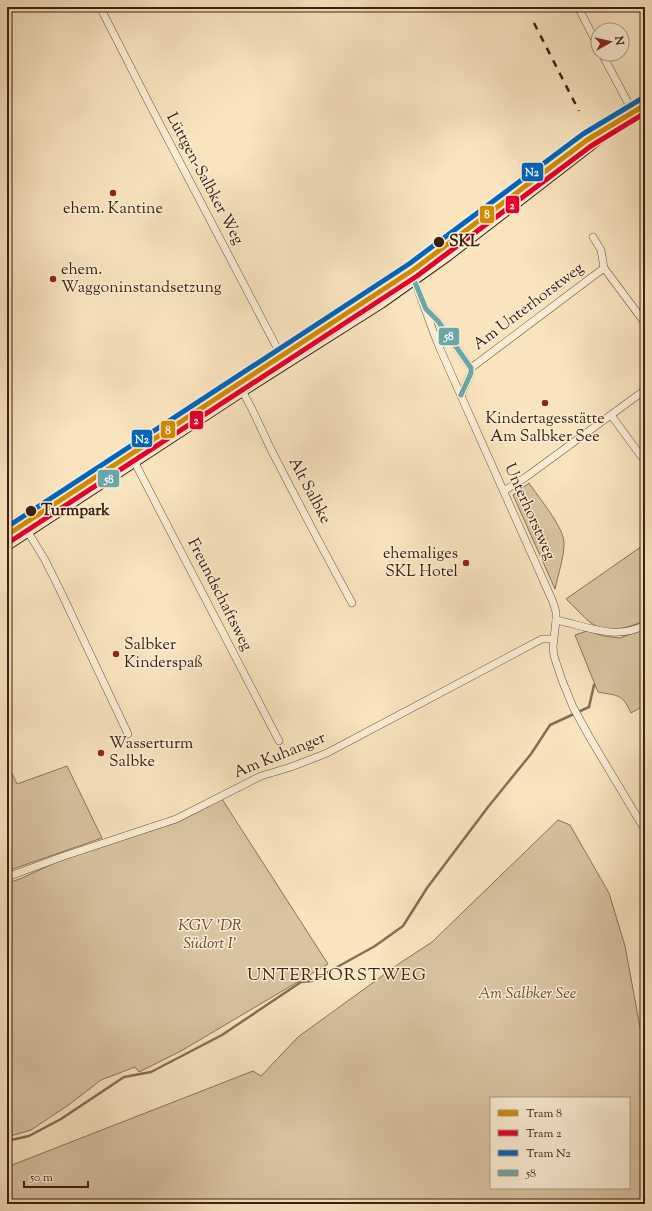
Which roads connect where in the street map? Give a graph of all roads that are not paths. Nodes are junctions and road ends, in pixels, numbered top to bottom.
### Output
1 (100, 7) edge
2 (578, 7) edge
3 (590, 30) edge
4 (606, 62) edge
5 (645, 103) edge
6 (633, 112) junction
7 (593, 237) dead end
8 (604, 268) junction
9 (414, 280) junction
10 (426, 309) junction
11 (645, 323) edge
12 (285, 363) junction
13 (471, 368) junction
14 (645, 390) edge
15 (242, 391) junction
16 (461, 395) junction
17 (611, 415) junction
18 (641, 456) dead end
19 (134, 461) junction
20 (504, 491) junction
21 (28, 532) junction
22 (7, 545) edge
23 (352, 603) dead end
24 (556, 620) junction
25 (645, 625) edge
26 (553, 639) junction
27 (128, 734) dead end
28 (279, 741) dead end
29 (645, 830) edge
30 (7, 877) edge

1 - 12 street, Lüttgen-Salbker Weg
2 - 3 street
4 - 6 street
5 - 6 main road
6 - 9 main road
7 - 8 street, Am Unterhorstweg
8 - 11 street, Am Unterhorstweg
8 - 13 street, Am Unterhorstweg
9 - 10 street, Unterhorstweg
9 - 12 main road
10 - 13 street, Unterhorstweg
10 - 16 street, Unterhorstweg
12 - 15 main road
13 - 16 street
14 - 17 street
15 - 19 main road
15 - 23 street, Alt Salbke
16 - 20 street, Unterhorstweg
17 - 18 street
17 - 20 street
19 - 21 main road
19 - 28 street, Freundschaftsweg
20 - 24 street, Unterhorstweg
21 - 22 main road
21 - 27 street
24 - 25 street
24 - 26 street, Unterhorstweg
26 - 29 street, Unterhorstweg
26 - 30 street, Am Kuhanger

